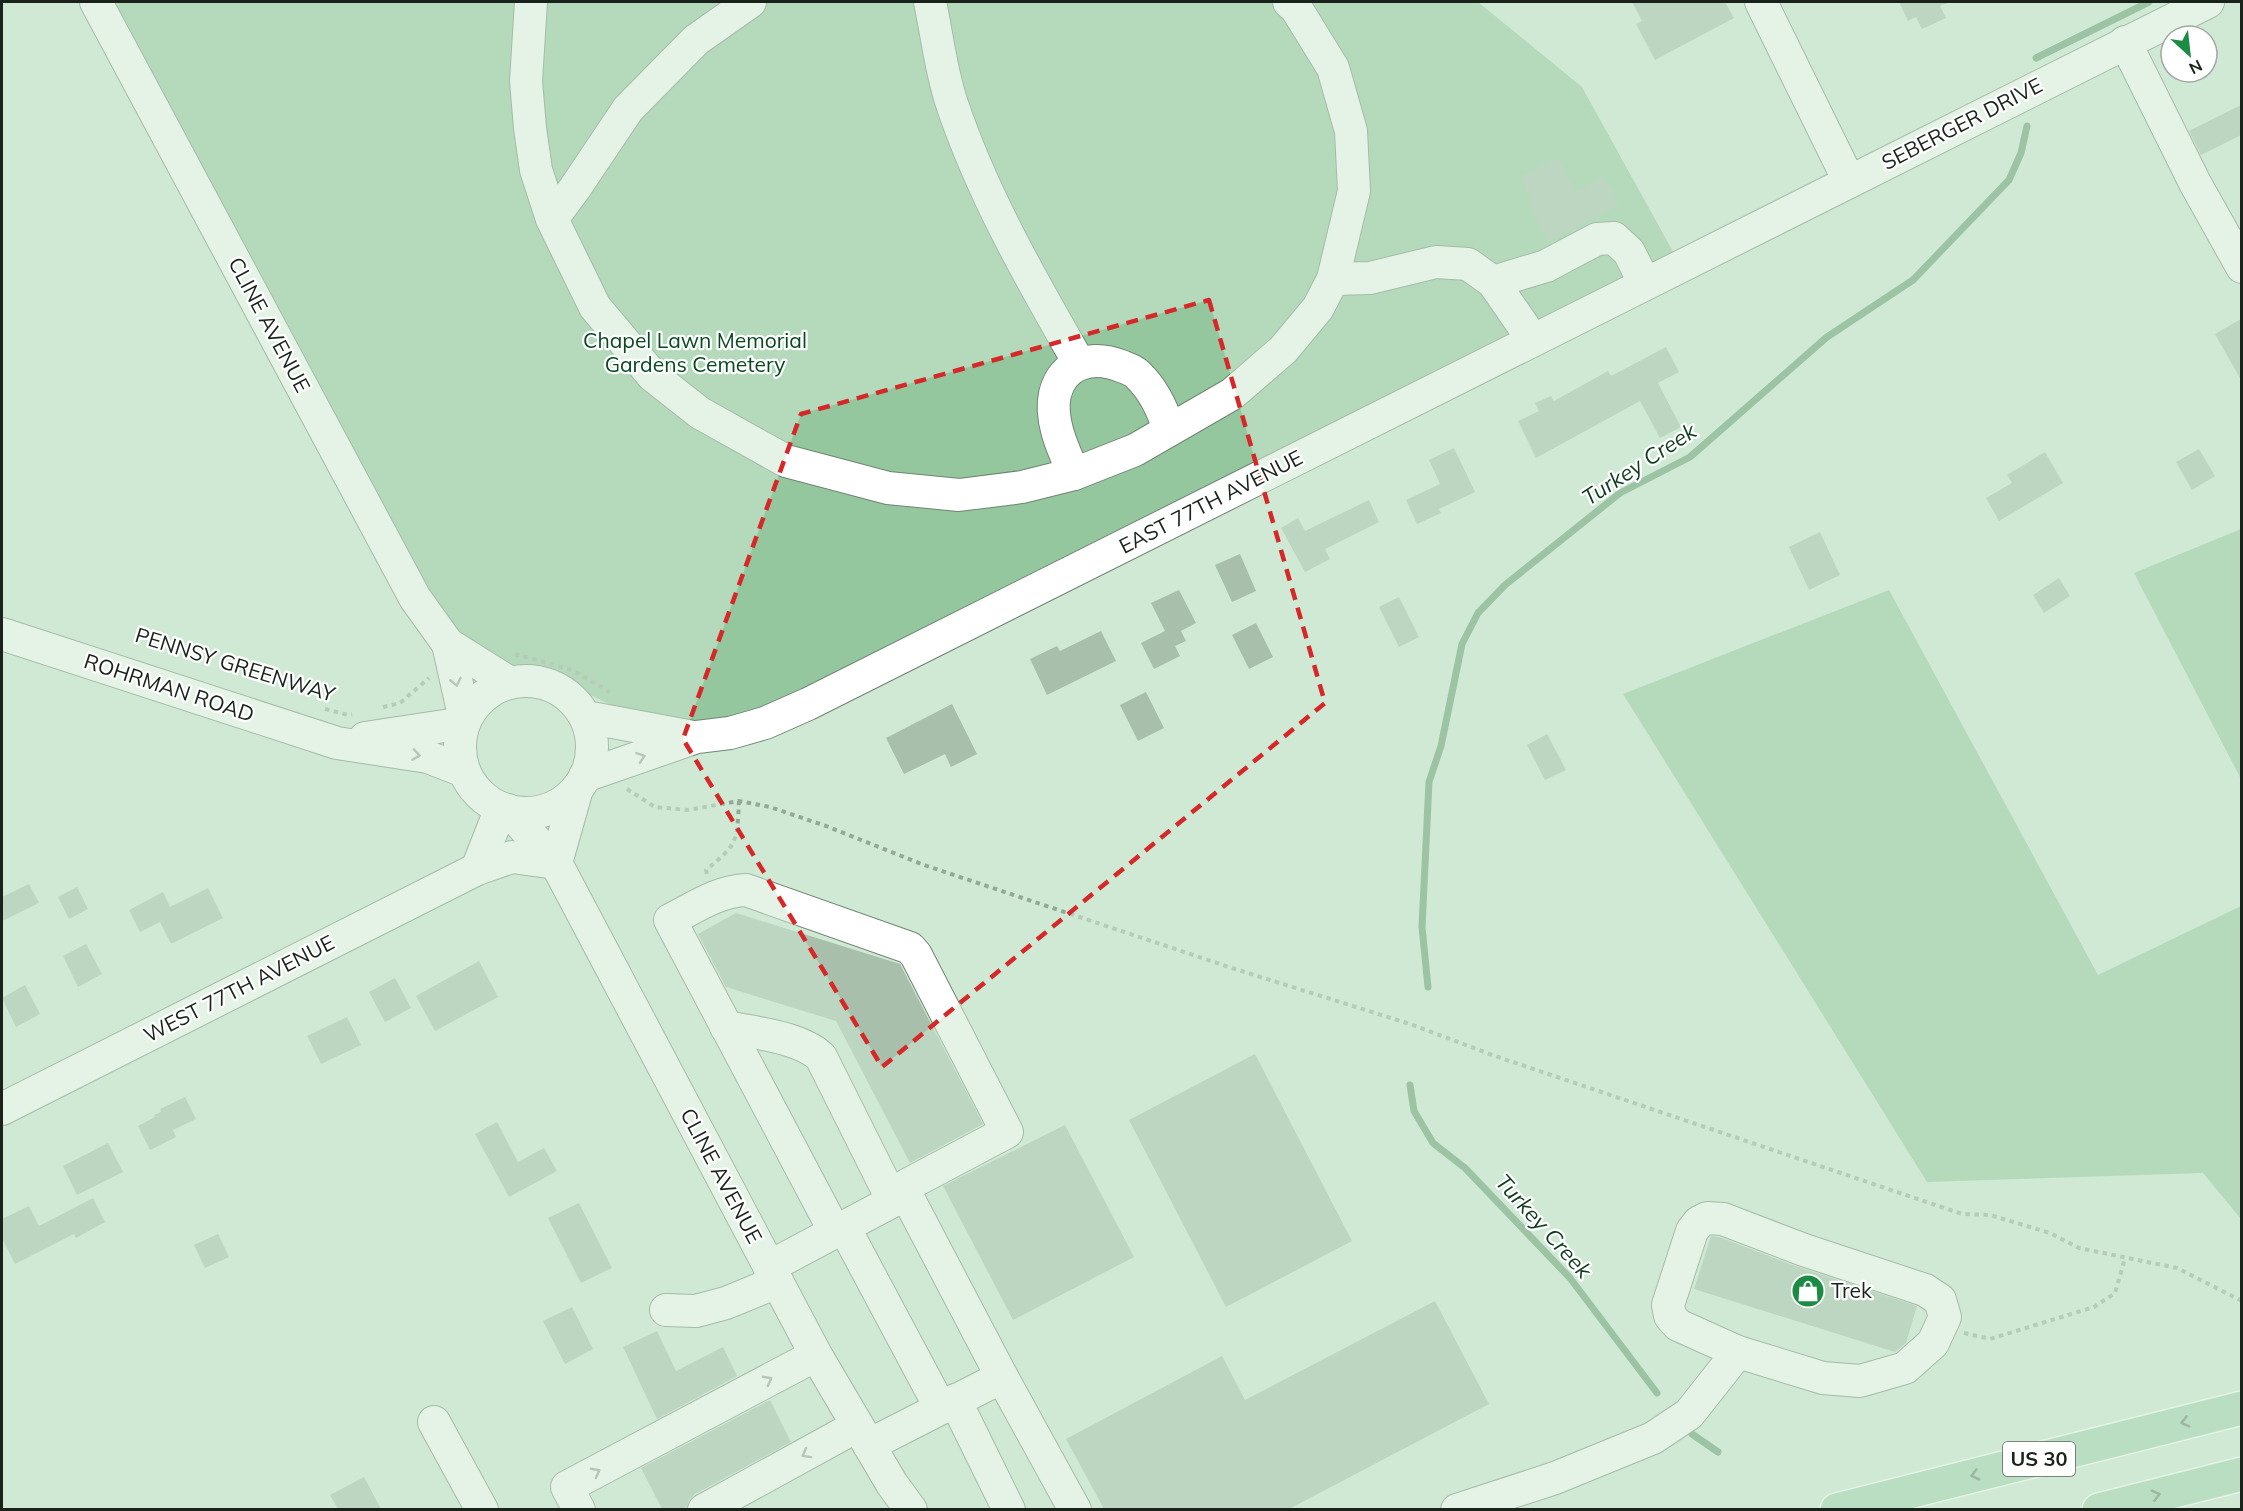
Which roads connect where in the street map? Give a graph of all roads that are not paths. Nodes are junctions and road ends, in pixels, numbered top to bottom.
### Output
1 (96, 2) edge
2 (531, 2) edge
3 (750, 2) edge
4 (930, 2) edge
5 (1289, 2) edge
6 (1761, 2) edge
7 (2208, 2) edge
8 (2125, 42) junction
9 (1849, 181) junction
10 (552, 219) junction
11 (1718, 247) joint
12 (2241, 267) edge
13 (1333, 279) junction
14 (1494, 282) junction
15 (1645, 284) junction
16 (1533, 340) junction
17 (1079, 363) junction
18 (1169, 430) junction
19 (1074, 474) junction
20 (2, 633) edge
21 (448, 644) junction
22 (497, 675) junction
23 (586, 717) junction
24 (464, 722) junction
25 (697, 737) junction
26 (337, 743) junction
27 (464, 771) junction
28 (581, 782) junction
29 (504, 809) junction
30 (556, 863) junction
31 (477, 869) junction
32 (726, 1027) junction
33 (2, 1109) edge
34 (899, 1197) junction
35 (839, 1229) junction
36 (773, 1275) junction
37 (666, 1310) dead end
38 (1738, 1352) junction
39 (816, 1355) junction
40 (1002, 1377) junction
41 (948, 1403) junction
42 (2241, 1408) edge
43 (434, 1422) dead end
44 (863, 1436) junction
45 (2241, 1474) edge
46 (896, 1497) edge
47 (482, 1509) edge
48 (579, 1509) edge
49 (704, 1509) edge
50 (911, 1509) edge
51 (1008, 1509) edge
52 (1075, 1509) edge
53 (1457, 1509) edge
54 (1837, 1509) edge
55 (2099, 1509) edge

1 - 21 street, CLINE AVENUE
2 - 10 street
3 - 10 street
4 - 17 street
5 - 13 street
6 - 9 street
7 - 8 street, SEBERGER DRIVE
8 - 9 street, SEBERGER DRIVE
8 - 12 street
9 - 11 street, SEBERGER DRIVE
10 - 19 street
11 - 15 street, EAST 77TH AVENUE
13 - 14 street
13 - 18 street
14 - 15 street
14 - 16 street
15 - 16 street, EAST 77TH AVENUE
16 - 25 street, EAST 77TH AVENUE
17 - 18 street
17 - 19 street
18 - 19 street
20 - 26 street, ROHRMAN ROAD
21 - 22 street, CLINE AVENUE
21 -> 24 street, CLINE AVENUE
22 - 23 street
22 - 24 street
23 - 25 street, EAST 77TH AVENUE
23 - 28 street
24 - 26 street, ROHRMAN ROAD
24 - 27 street
28 -> 25 street, EAST 77TH AVENUE
26 -> 27 street, ROHRMAN ROAD
27 - 29 street
28 - 29 street
28 - 30 street
29 - 30 street, CLINE AVENUE
29 - 31 street
30 - 31 street, WEST 77TH AVENUE
30 - 36 street, CLINE AVENUE
31 - 33 street, WEST 77TH AVENUE
32 - 34 street
32 - 34 street
32 - 35 street
34 - 35 street
34 - 40 street
35 - 36 street
35 - 41 street
36 - 37 street
36 - 39 street, CLINE AVENUE
38 - 38 street
38 - 53 street
39 - 44 street, CLINE AVENUE
48 -> 39 street
40 - 41 street
40 - 52 street
41 - 44 street
41 - 51 street
42 -> 54 main road, US 30
43 - 47 street
44 - 46 street, CLINE AVENUE
44 -> 49 street
55 -> 45 main road
46 - 50 street, CLINE AVENUE

